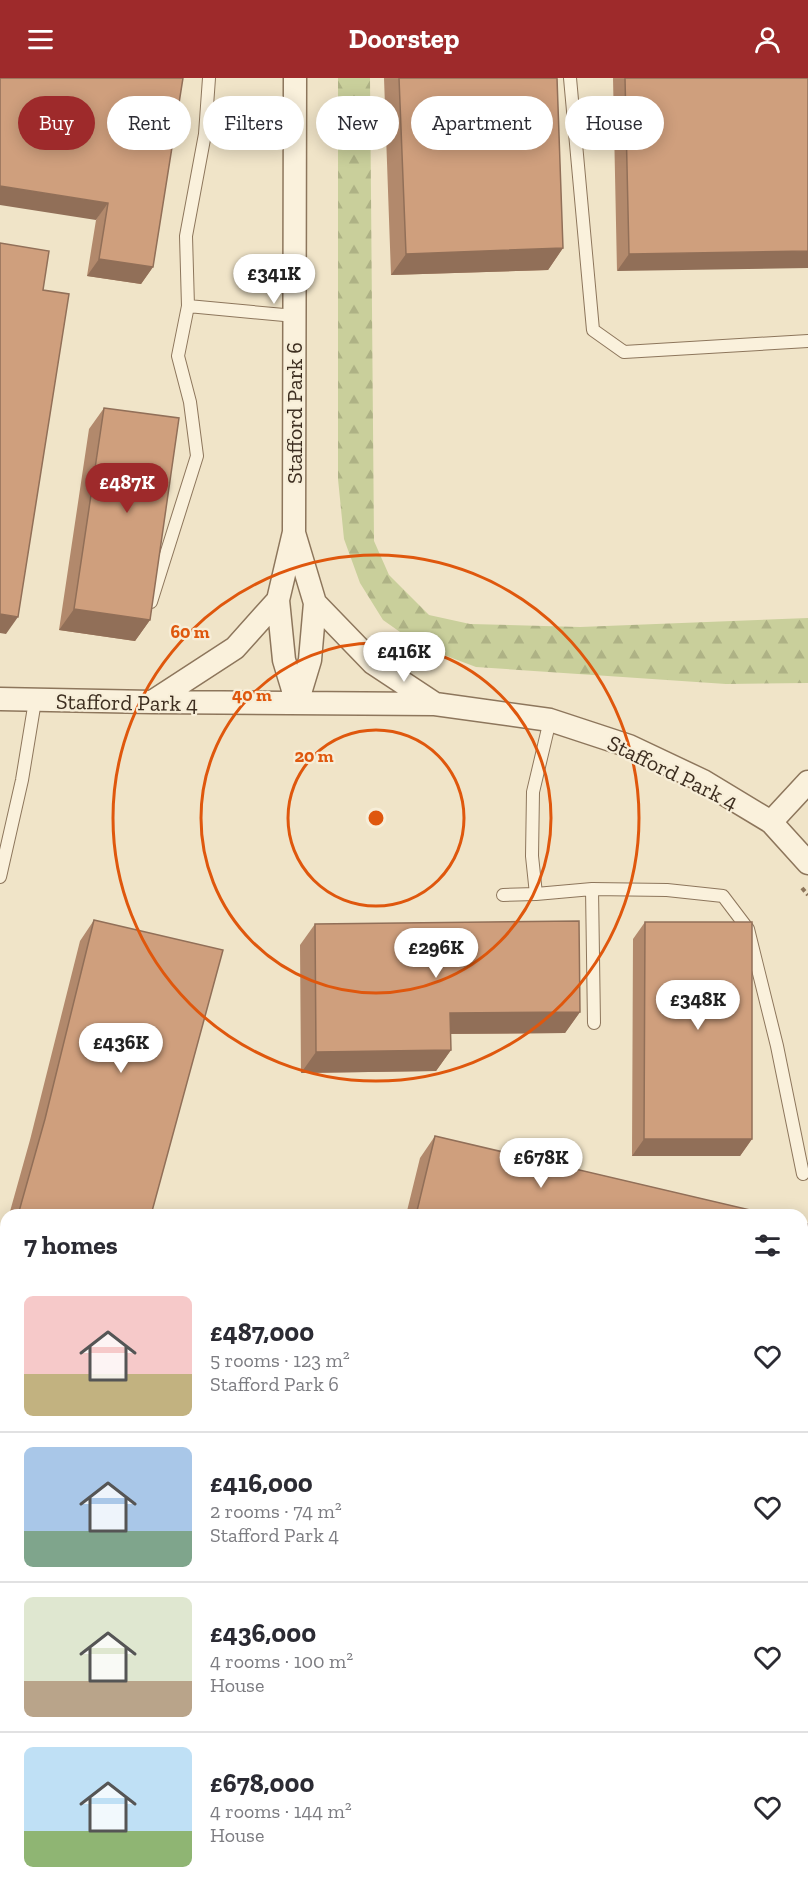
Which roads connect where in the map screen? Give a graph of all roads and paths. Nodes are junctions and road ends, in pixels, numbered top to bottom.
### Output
1 (209, 78) edge
2 (295, 78) edge
3 (570, 78) edge
4 (188, 306) junction
5 (295, 316) junction
6 (808, 341) edge
7 (294, 532) junction
8 (278, 600) junction
9 (151, 602) edge
10 (315, 603) junction
11 (0, 699) edge
12 (35, 701) junction
13 (152, 702) junction
14 (297, 703) junction
15 (435, 704) junction
16 (550, 720) junction
17 (808, 782) edge
18 (771, 822) junction
19 (808, 863) edge
20 (0, 877) edge
21 (801, 886) dead end
22 (592, 889) junction
23 (536, 894) junction
24 (503, 895) dead end
25 (808, 895) edge
26 (594, 1023) dead end
27 (803, 1174) dead end

1 - 4 lane
2 - 5 street, Stafford Park 6
3 - 6 lane
4 - 5 lane
4 - 9 lane
5 - 7 street, Stafford Park 6
7 - 8 street
7 - 10 street
8 - 13 street
8 - 14 street
10 - 14 street
10 - 15 street
11 - 12 street, Stafford Park 4
12 - 13 street, Stafford Park 4
12 - 20 lane, Stafford Park 4
13 - 14 street, Stafford Park 4
14 - 15 street, Stafford Park 4
15 - 16 street, Stafford Park 4
16 - 18 street, Stafford Park 4
16 - 23 lane
17 - 18 street
18 - 19 street, Stafford Park 4
21 - 25 path
22 - 23 lane
22 - 26 lane
22 - 27 lane
23 - 24 lane

